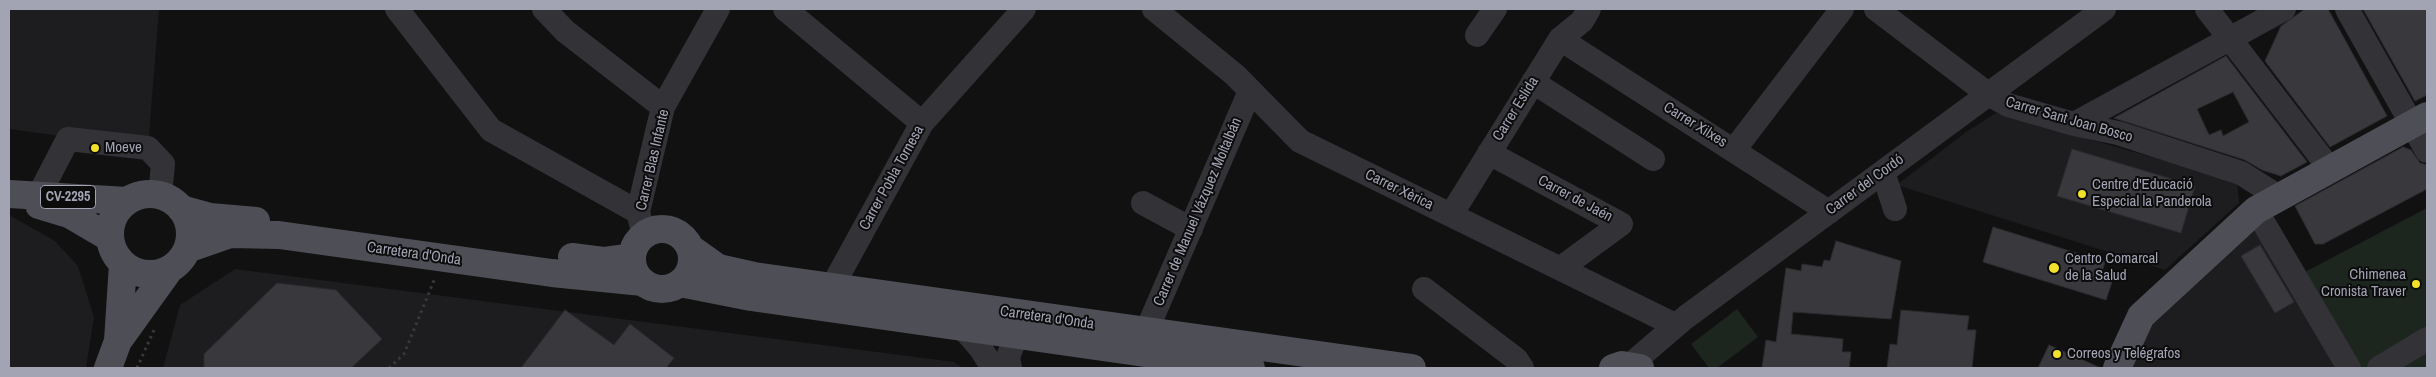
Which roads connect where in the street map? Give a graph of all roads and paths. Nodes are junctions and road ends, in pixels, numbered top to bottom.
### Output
1 (397, 9) edge
2 (544, 9) edge
3 (718, 9) edge
4 (785, 9) edge
5 (1024, 9) edge
6 (1154, 9) edge
7 (1495, 9) edge
8 (1842, 9) edge
9 (1876, 9) edge
10 (2104, 9) edge
11 (2207, 9) edge
12 (2284, 9) edge
13 (2347, 9) edge
14 (1578, 13) edge
15 (1477, 35) dead end
16 (2231, 38) junction
17 (1560, 39) junction
18 (1533, 82) junction
19 (1250, 91) junction
20 (1988, 94) junction
21 (663, 107) junction
22 (2420, 120) edge
23 (922, 123) junction
24 (2074, 124) junction
25 (1734, 150) junction
26 (2427, 151) edge
27 (1489, 153) junction
28 (1653, 159) dead end
29 (2330, 169) junction
30 (1883, 172) junction
31 (9, 194) edge
32 (39, 195) junction
33 (127, 201) junction
34 (170, 202) junction
35 (1144, 203) dead end
36 (2268, 203) junction
37 (1895, 209) dead end
38 (1829, 212) junction
39 (1451, 215) junction
40 (1191, 228) junction
41 (638, 235) junction
42 (110, 238) junction
43 (690, 248) junction
44 (188, 249) junction
45 (443, 258) junction
46 (123, 264) junction
47 (1561, 268) junction
48 (169, 270) junction
49 (643, 282) junction
50 (680, 283) junction
51 (832, 288) junction
52 (1424, 289) dead end
53 (1675, 326) junction
54 (156, 327) dead end
55 (962, 327) junction
56 (1146, 332) junction
57 (1016, 336) junction
58 (2427, 339) edge
59 (118, 341) junction
60 (1628, 367) edge
61 (108, 368) edge
62 (137, 368) edge
63 (389, 368) edge
64 (993, 368) edge
65 (1010, 368) edge
66 (1251, 368) edge
67 (1412, 368) edge
68 (1522, 368) edge
69 (2117, 368) edge
70 (2349, 368) edge
71 (2379, 368) edge

1 - 41 street
2 - 21 street
3 - 21 street, Carrer Blas Infante
4 - 23 street
5 - 23 street, Carrer Pobla Tornesa
6 - 19 street, Carrer Xèrica
7 - 15 street
8 - 25 street
9 - 20 street, Carrer Sant Joan Bosco
10 - 20 street, Carrer del Cordó
11 - 16 street
12 - 16 street
13 - 22 street
14 - 17 street, Carrer Eslida
16 - 24 street
16 - 29 street
17 - 18 street, Carrer Eslida
17 - 25 street, Carrer Xilxes
18 - 27 street, Carrer Eslida
18 - 28 street
19 - 39 street, Carrer Xèrica
19 - 40 street, Carrer de Manuel Vázquez Moltalbán
20 - 24 street, Carrer Sant Joan Bosco
20 - 30 street, Carrer del Cordó
21 - 41 street, Carrer Blas Infante
22 - 26 street
22 - 29 main road
23 - 51 street, Carrer Pobla Tornesa
24 - 36 street, Carrer Sant Joan Bosco
25 - 38 street, Carrer Xilxes
27 - 39 street, Carrer Eslida
27 - 47 street, Carrer de Jaén
29 - 36 main road
30 - 37 street
30 - 38 street, Carrer del Cordó
31 - 32 main road, CV-2295
31 - 42 main road, CV-2295
32 - 33 main road, CV-2295
32 - 34 street
33 - 34 main road, CV-2295
33 - 42 main road, CV-2295
34 - 41 main road, Carretera d'Onda / CV-2295
34 - 44 main road
35 - 40 street
36 - 69 main road
36 - 70 street
38 - 53 street, Carrer del Cordó
39 - 47 street, Carrer Xèrica
40 - 56 street, Carrer de Manuel Vázquez Moltalbán
41 - 43 main road
41 - 49 main road
42 - 46 main road
43 - 50 main road
43 - 51 main road, Carretera d'Onda
44 - 45 main road, Carretera d'Onda
44 - 48 main road
45 - 49 main road, Carretera d'Onda
45 - 63 path
46 - 48 main road
46 - 59 main road
47 - 53 street, Carrer Xèrica
48 - 59 main road
49 - 50 main road
50 - 55 main road, Carretera d'Onda
51 - 56 main road, Carretera d'Onda
52 - 68 street
53 - 60 street, Carrer del Cordó
54 - 62 path
55 - 57 main road, Carretera d'Onda
55 - 64 street
56 - 67 main road, Carretera d'Onda
57 - 65 street
57 - 66 main road, Carretera d'Onda
58 - 71 street
59 - 61 main road

